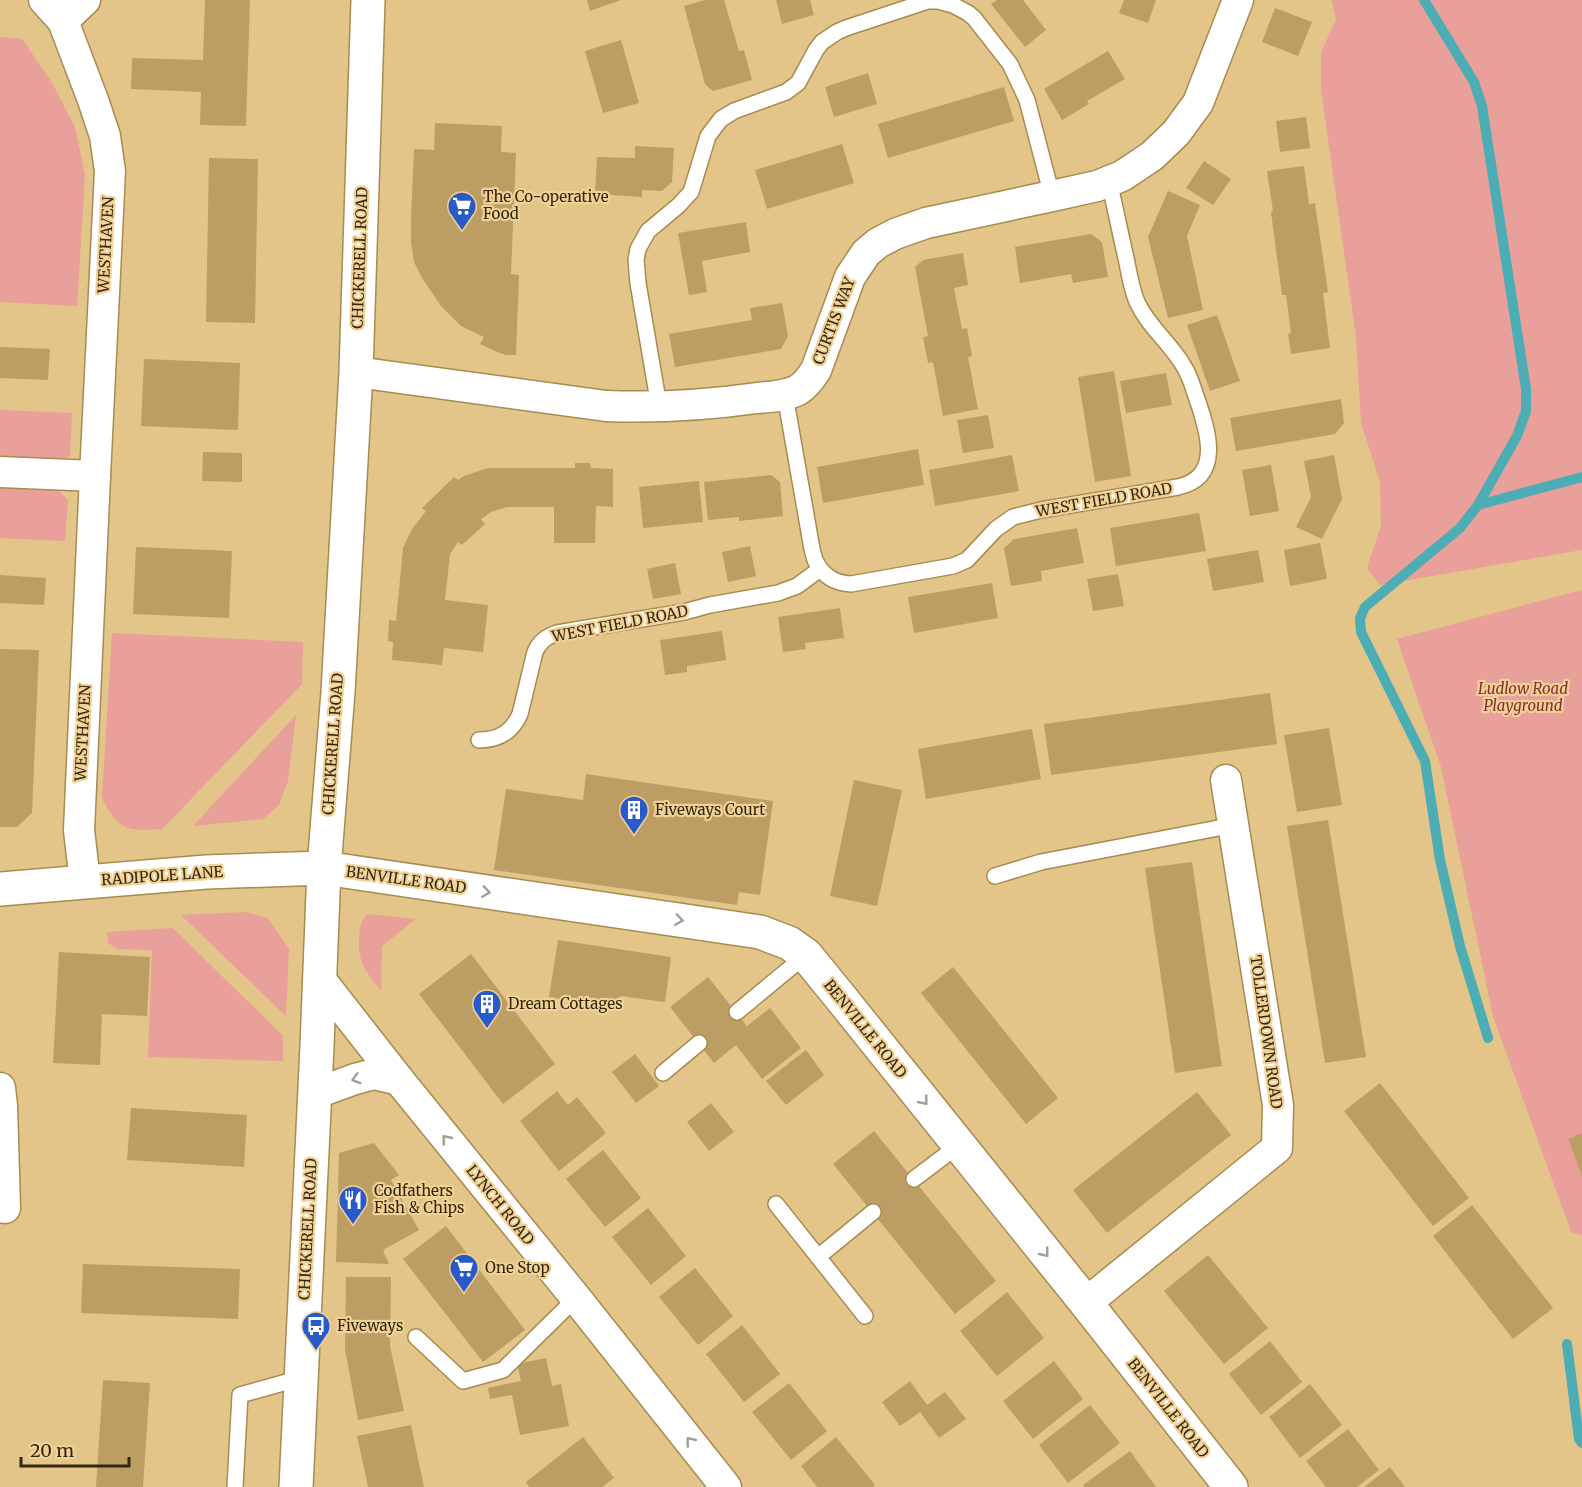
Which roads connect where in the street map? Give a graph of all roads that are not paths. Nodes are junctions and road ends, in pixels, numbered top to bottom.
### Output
1 (85, 0) edge
2 (368, 0) edge
3 (1238, 0) edge
4 (964, 5) edge
5 (54, 11) edge
6 (1109, 181) junction
7 (1053, 196) junction
8 (356, 372) junction
9 (785, 395) junction
10 (659, 406) junction
11 (0, 472) edge
12 (95, 477) junction
13 (819, 569) junction
14 (479, 740) dead end
15 (1227, 780) dead end
16 (1234, 825) junction
17 (324, 868) junction
18 (995, 876) dead end
19 (85, 882) junction
20 (0, 889) edge
21 (806, 955) junction
22 (320, 979) junction
23 (736, 1012) dead end
24 (699, 1043) dead end
25 (663, 1073) dead end
26 (399, 1080) junction
27 (0, 1088) edge
28 (314, 1094) junction
29 (959, 1145) junction
30 (914, 1179) dead end
31 (776, 1204) dead end
32 (4, 1208) dead end
33 (873, 1212) dead end
34 (818, 1257) junction
35 (576, 1298) junction
36 (1086, 1303) junction
37 (865, 1316) dead end
38 (416, 1337) dead end
39 (301, 1378) junction
40 (235, 1487) edge
41 (296, 1487) edge
42 (726, 1487) edge
43 (1231, 1487) edge

1 - 5 street, WESTHAVEN
2 - 8 main road, CHICKERELL ROAD
3 - 6 street, CURTIS WAY
4 - 7 lane
4 - 10 lane
5 - 12 street, WESTHAVEN
6 - 7 street, CURTIS WAY
6 - 13 lane, WEST FIELD ROAD
7 - 9 street, CURTIS WAY
8 - 10 street, CURTIS WAY
8 - 17 main road, CHICKERELL ROAD
9 - 10 street, CURTIS WAY
9 - 13 lane
11 - 12 street
12 - 19 street, WESTHAVEN
13 - 14 lane, WEST FIELD ROAD
15 - 16 street, TOLLERDOWN ROAD
16 - 18 lane
16 - 36 street, TOLLERDOWN ROAD
17 - 19 main road, RADIPOLE LANE
17 -> 21 main road, BENVILLE ROAD
17 - 22 main road, CHICKERELL ROAD
19 - 20 main road, RADIPOLE LANE
21 - 23 lane
21 -> 29 main road, BENVILLE ROAD
22 - 26 street, LYNCH ROAD
22 - 28 main road, CHICKERELL ROAD
24 - 25 lane
26 -> 28 street
35 -> 26 street, LYNCH ROAD
27 - 32 street
28 - 39 main road, CHICKERELL ROAD
29 - 30 lane
29 -> 36 main road, BENVILLE ROAD
31 - 34 lane
33 - 34 lane
34 - 37 lane
35 - 38 lane
42 -> 35 street, LYNCH ROAD
36 - 43 main road, BENVILLE ROAD
39 - 40 lane
39 - 41 main road, CHICKERELL ROAD

